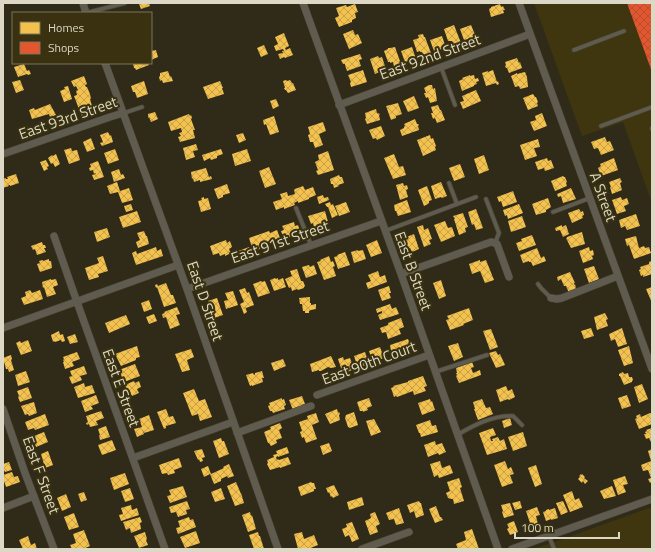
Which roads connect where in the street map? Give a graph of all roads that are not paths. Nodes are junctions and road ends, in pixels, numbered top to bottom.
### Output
1 (125, 3) edge
2 (303, 3) edge
3 (518, 3) edge
4 (90, 12) edge
5 (624, 31) dead end
6 (530, 34) junction
7 (574, 50) dead end
8 (105, 64) edge
9 (441, 67) junction
10 (339, 105) junction
11 (456, 105) dead end
12 (142, 107) dead end
13 (652, 107) edge
14 (123, 113) junction
15 (602, 126) dead end
16 (3, 154) edge
17 (449, 183) dead end
18 (476, 197) dead end
19 (590, 198) junction
20 (486, 199) dead end
21 (457, 204) junction
22 (296, 208) dead end
23 (553, 212) dead end
24 (381, 220) junction
25 (385, 231) junction
26 (54, 236) dead end
27 (495, 242) junction
28 (311, 245) junction
29 (178, 265) junction
30 (401, 274) junction
31 (618, 276) junction
32 (509, 277) dead end
33 (538, 284) dead end
34 (187, 289) junction
35 (551, 298) joint
36 (77, 302) junction
37 (3, 328) edge
38 (429, 355) junction
39 (487, 355) dead end
40 (652, 369) edge
41 (435, 372) junction
42 (317, 395) dead end
43 (311, 406) dead end
44 (3, 409) edge
45 (233, 422) junction
46 (522, 425) dead end
47 (237, 433) junction
48 (457, 435) junction
49 (133, 458) junction
50 (34, 496) junction
51 (652, 499) edge
52 (3, 508) edge
53 (409, 532) dead end
54 (549, 536) junction
55 (524, 547) edge
56 (54, 549) edge
57 (165, 549) edge
58 (278, 549) edge
59 (362, 549) edge
60 (498, 549) edge
61 (512, 549) edge
62 (554, 549) edge

1 - 4 lane
2 - 10 street, East B Street
3 - 6 street, A Street
5 - 7 lane
6 - 9 street, East 92nd Street
6 - 19 street, A Street
8 - 14 street, East D Street
9 - 10 street, East 92nd Street
9 - 11 lane
10 - 24 street, East B Street
12 - 14 lane, East 93rd Street
13 - 15 lane
14 - 16 street, East 93rd Street
14 - 29 street, East D Street
17 - 21 lane
18 - 21 lane
19 - 23 lane
19 - 31 street, A Street
20 - 27 lane
21 - 25 lane
22 - 28 lane
24 - 25 street, East B Street
24 - 28 street, East 91st Street
25 - 30 street, East B Street
26 - 36 street, East E Street
27 - 30 street
27 - 32 street
28 - 34 street, East 91st Street
29 - 34 street, East D Street
29 - 36 street
30 - 38 street, East B Street
31 - 35 street
31 - 40 street, A Street
33 - 35 lane
34 - 45 street, East D Street
36 - 37 street
36 - 49 street, East E Street
38 - 41 street, East B Street
38 - 42 street, East 90th Court
39 - 41 lane
41 - 48 street, East B Street
43 - 47 street
44 - 50 street, East F Street
45 - 47 street, East D Street
45 - 49 street
46 - 48 lane
47 - 58 street, East D Street
48 - 60 street, East B Street
49 - 57 street, East E Street
50 - 52 street
50 - 56 street, East F Street
51 - 54 street
53 - 59 street
54 - 55 street
54 - 62 lane
55 - 61 street

